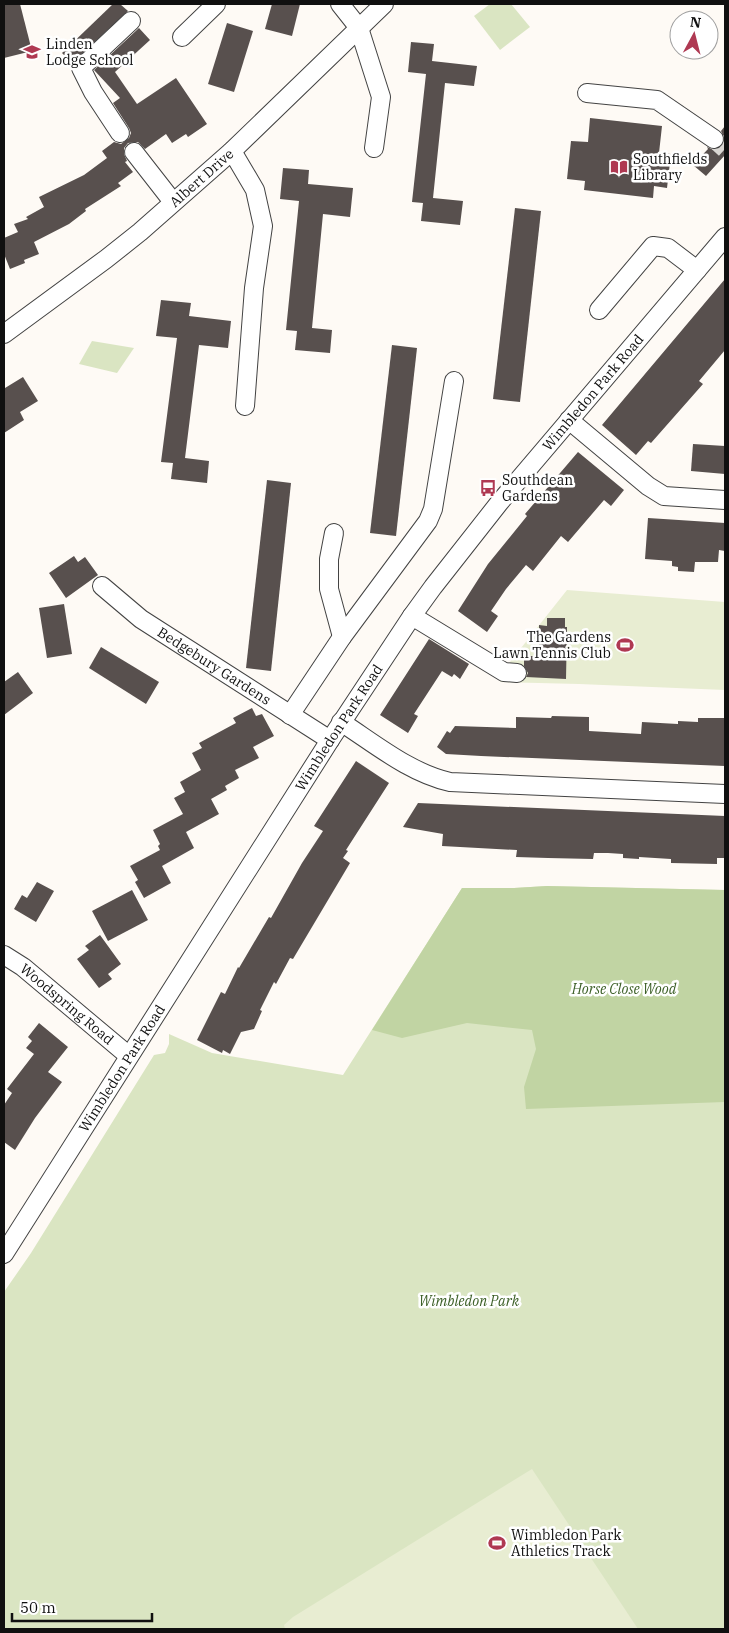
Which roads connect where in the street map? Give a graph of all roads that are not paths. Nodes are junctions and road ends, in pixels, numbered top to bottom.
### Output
1 (216, 4) edge
2 (340, 4) edge
3 (384, 4) edge
4 (131, 21) dead end
5 (359, 28) junction
6 (182, 37) dead end
7 (587, 93) dead end
8 (120, 133) dead end
9 (714, 139) tunnel mouth
10 (374, 148) dead end
11 (232, 151) junction
12 (134, 152) dead end
13 (173, 202) junction
14 (725, 238) edge
15 (697, 270) junction
16 (600, 310) dead end
17 (4, 334) edge
18 (454, 381) dead end
19 (245, 406) dead end
20 (569, 420) junction
21 (725, 500) edge
22 (334, 533) dead end
23 (102, 586) dead end
24 (412, 616) junction
25 (342, 636) junction
26 (517, 673) dead end
27 (290, 715) junction
28 (341, 722) junction
29 (330, 740) junction
30 (725, 794) edge
31 (4, 955) edge
32 (129, 1056) junction
33 (4, 1254) edge

1 - 6 street
2 - 5 street
3 - 5 street, Albert Drive
4 - 8 street
5 - 10 street
5 - 11 street, Albert Drive
7 - 9 street
11 - 13 street, Albert Drive
11 - 19 street
12 - 13 street
13 - 17 street, Albert Drive
14 - 15 street, Wimbledon Park Road
15 - 16 street
15 - 20 street, Wimbledon Park Road
18 - 25 street
20 - 21 street
20 - 24 street, Wimbledon Park Road
22 - 25 street
23 - 27 street, Bedgebury Gardens
24 - 26 street
24 - 28 street, Wimbledon Park Road
25 - 27 street
27 - 29 street, Bedgebury Gardens
28 - 29 street, Wimbledon Park Road
28 - 30 street
29 - 32 street, Wimbledon Park Road
31 - 32 street, Woodspring Road
32 - 33 street, Wimbledon Park Road

